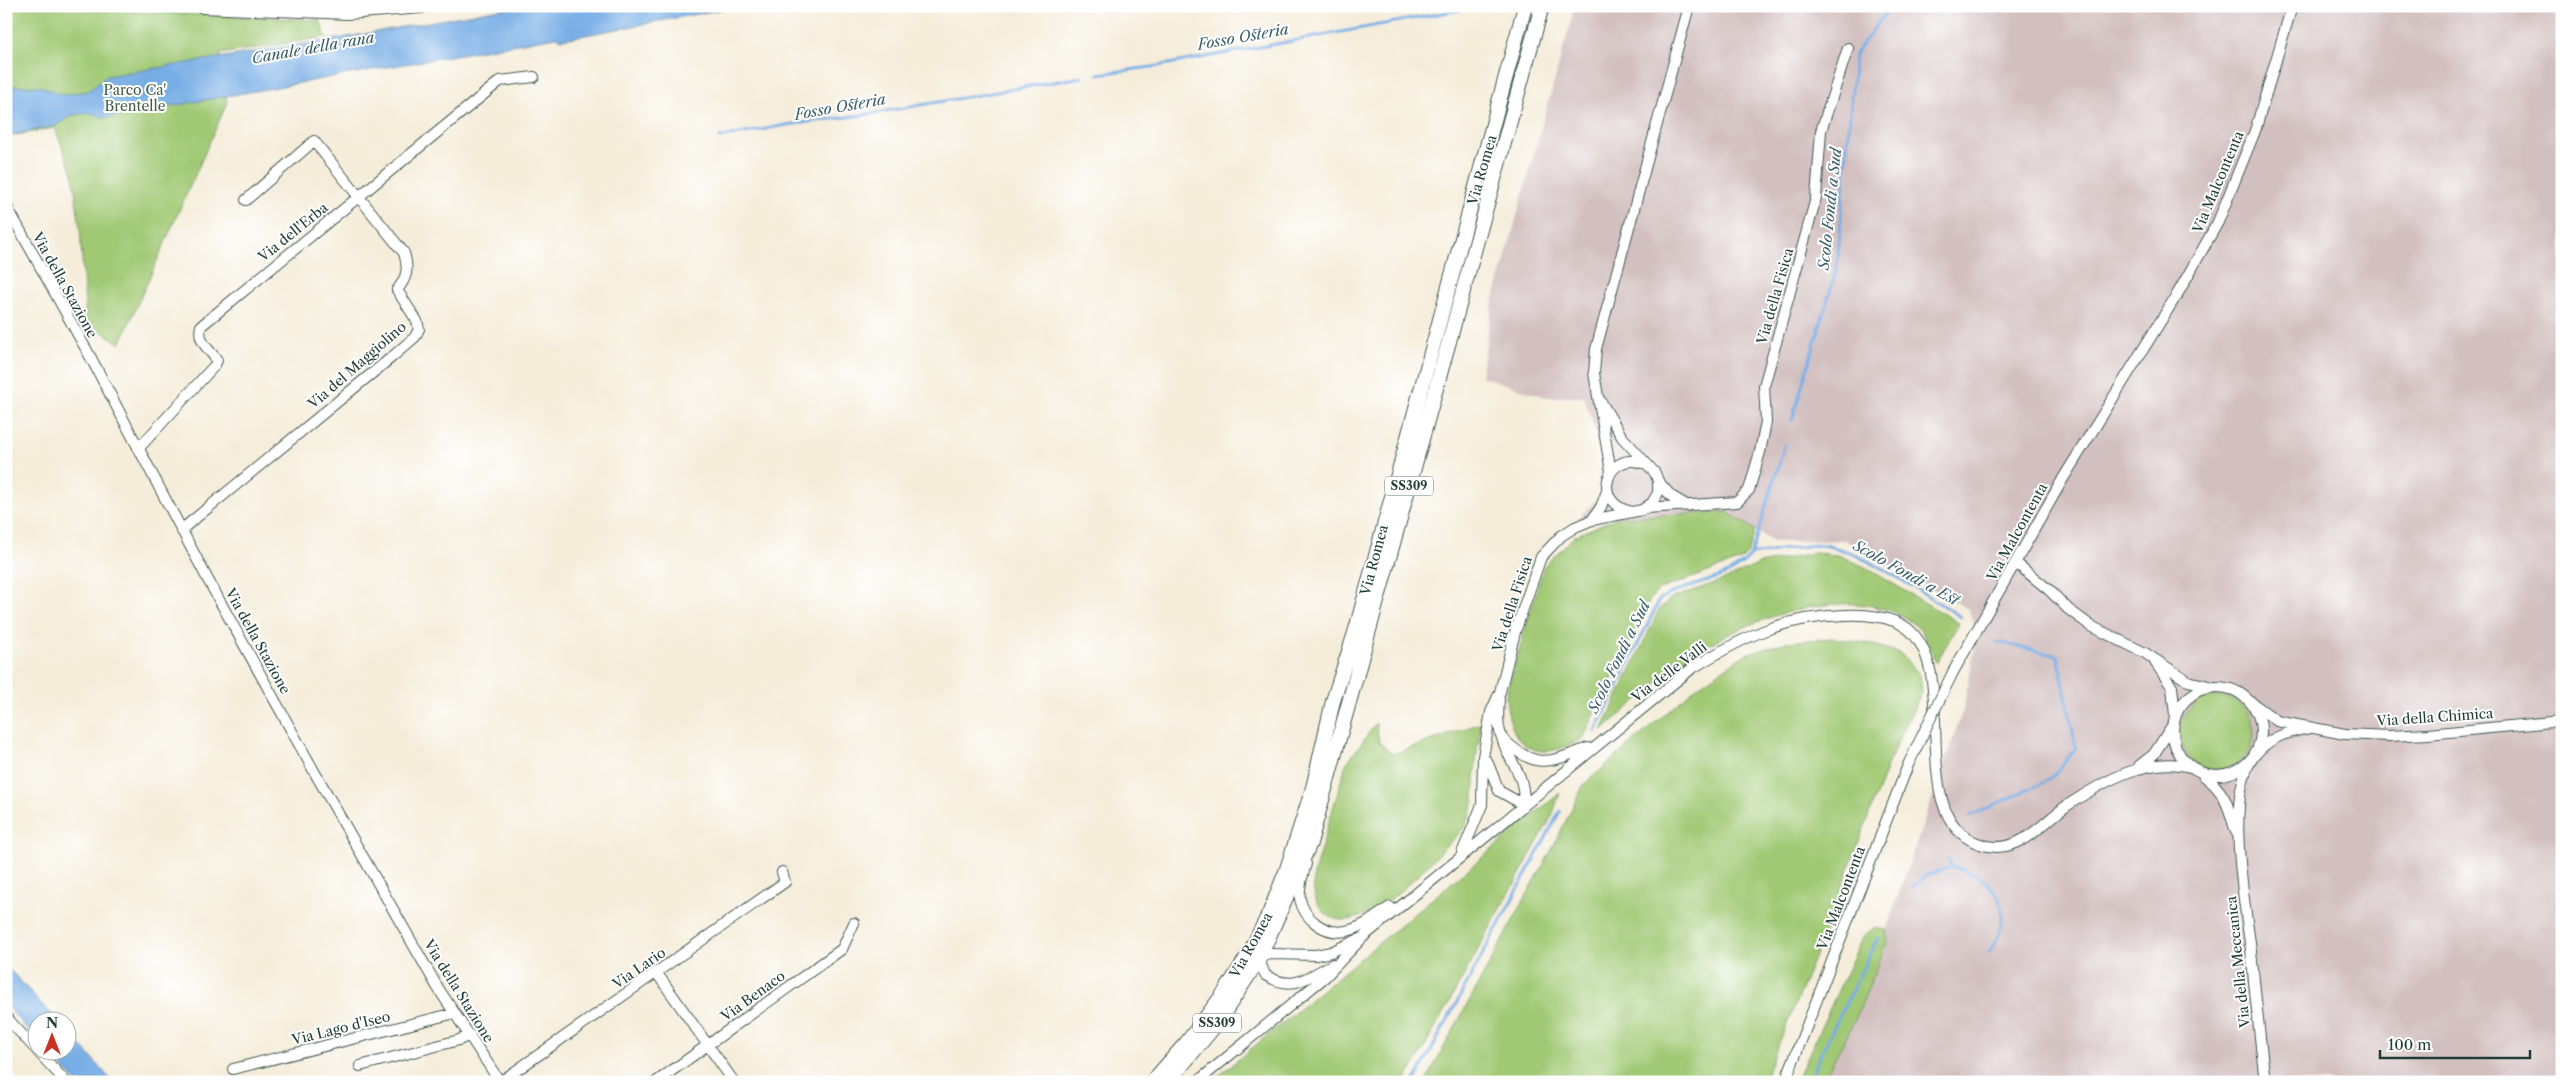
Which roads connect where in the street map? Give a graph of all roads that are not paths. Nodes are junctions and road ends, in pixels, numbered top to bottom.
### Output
1 (203, 6) edge
2 (421, 6) edge
3 (1526, 6) edge
4 (1542, 6) edge
5 (1689, 6) edge
6 (2292, 6) edge
7 (1848, 48) dead end
8 (534, 77) dead end
9 (358, 197) junction
10 (246, 200) dead end
11 (6, 205) edge
12 (1600, 400) junction
13 (138, 449) junction
14 (1643, 462) junction
15 (1611, 472) junction
16 (1658, 481) junction
17 (1608, 491) junction
18 (1689, 506) junction
19 (1646, 508) junction
20 (1630, 512) junction
21 (1592, 520) junction
22 (181, 530) junction
23 (2016, 563) junction
24 (2150, 656) junction
25 (2223, 688) junction
26 (1500, 692) junction
27 (2251, 702) junction
28 (2175, 720) junction
29 (2562, 721) edge
30 (2310, 728) junction
31 (1501, 738) junction
32 (1485, 740) junction
33 (1596, 746) junction
34 (2253, 757) junction
35 (2134, 770) junction
36 (2195, 770) junction
37 (1524, 805) junction
38 (2238, 840) junction
39 (1310, 842) junction
40 (1460, 857) junction
41 (782, 872) dead end
42 (1415, 894) junction
43 (854, 923) dead end
44 (1363, 937) junction
45 (1254, 957) junction
46 (1340, 961) junction
47 (656, 972) junction
48 (455, 1014) junction
49 (6, 1017) edge
50 (470, 1035) junction
51 (708, 1045) junction
52 (360, 1066) dead end
53 (233, 1069) dead end
54 (66, 1082) edge
55 (500, 1082) edge
56 (656, 1082) edge
57 (734, 1082) edge
58 (1152, 1082) edge
59 (1168, 1082) edge
60 (1198, 1082) edge
61 (1785, 1082) edge
62 (2265, 1082) edge

1 - 2 main road
3 - 45 main road, Via Romea / SS309
4 - 39 main road, Via Romea / SS309
5 - 12 street
6 - 23 street, Via Malcontenta
7 - 18 street, Via della Fisica
8 - 9 street, Via dell'Erba
9 - 10 street, Via del Maggiolino
9 - 13 street, Via dell'Erba
9 - 22 street, Via del Maggiolino
11 - 13 street, Via della Stazione
12 - 14 street
12 - 15 street
13 - 22 street, Via della Stazione
14 - 15 street
14 - 16 street
15 - 17 street
16 - 18 street
16 - 19 street
17 - 20 street
17 - 21 street
18 - 19 street, Via della Fisica
19 - 20 street, Via della Fisica
20 - 21 street, Via della Fisica
21 - 26 street, Via della Fisica
22 - 48 street, Via della Stazione
23 - 24 street
23 - 61 street, Via Malcontenta, bridge
24 - 25 street
24 - 28 street
25 - 27 street
25 - 28 street
26 - 31 street, Via della Fisica
26 - 32 street, Via della Fisica
27 - 30 street, Via della Chimica
27 - 34 street
28 - 35 street, Via delle Valli
28 - 36 street
29 - 30 street, Via della Chimica
30 - 34 street, Via della Chimica
31 - 33 street
31 - 37 street, Via della Fisica
32 - 37 street, Via della Fisica
32 - 40 street, Via della Fisica
33 - 35 street, Via delle Valli
33 - 37 street, Via delle Valli
34 - 36 street
34 - 38 street, Via della Meccanica
35 - 36 street, Via delle Valli
36 - 38 street, Via della Meccanica
37 - 40 street, Via delle Valli
38 - 62 street, Via della Meccanica
39 - 42 street, Via delle Valli
39 - 45 main road, Via Romea / SS309
40 - 42 street, Via delle Valli
41 - 47 street, Via Lario
42 - 44 street, Via delle Valli
43 - 51 street, Via Benaco
44 - 45 street, Via delle Valli
44 - 46 street, Via delle Valli
45 - 46 street, Via delle Valli
45 - 58 main road, Via Romea / SS309
45 - 59 main road, Via Romea / SS309
46 - 60 street, Via delle Valli
47 - 51 street
47 - 55 street, Via Lario
48 - 50 street, Via della Stazione
48 - 53 street, Via Lago d'Iseo
49 - 54 street
50 - 52 street
50 - 55 street, Via della Stazione
51 - 56 street, Via Benaco
51 - 57 street

